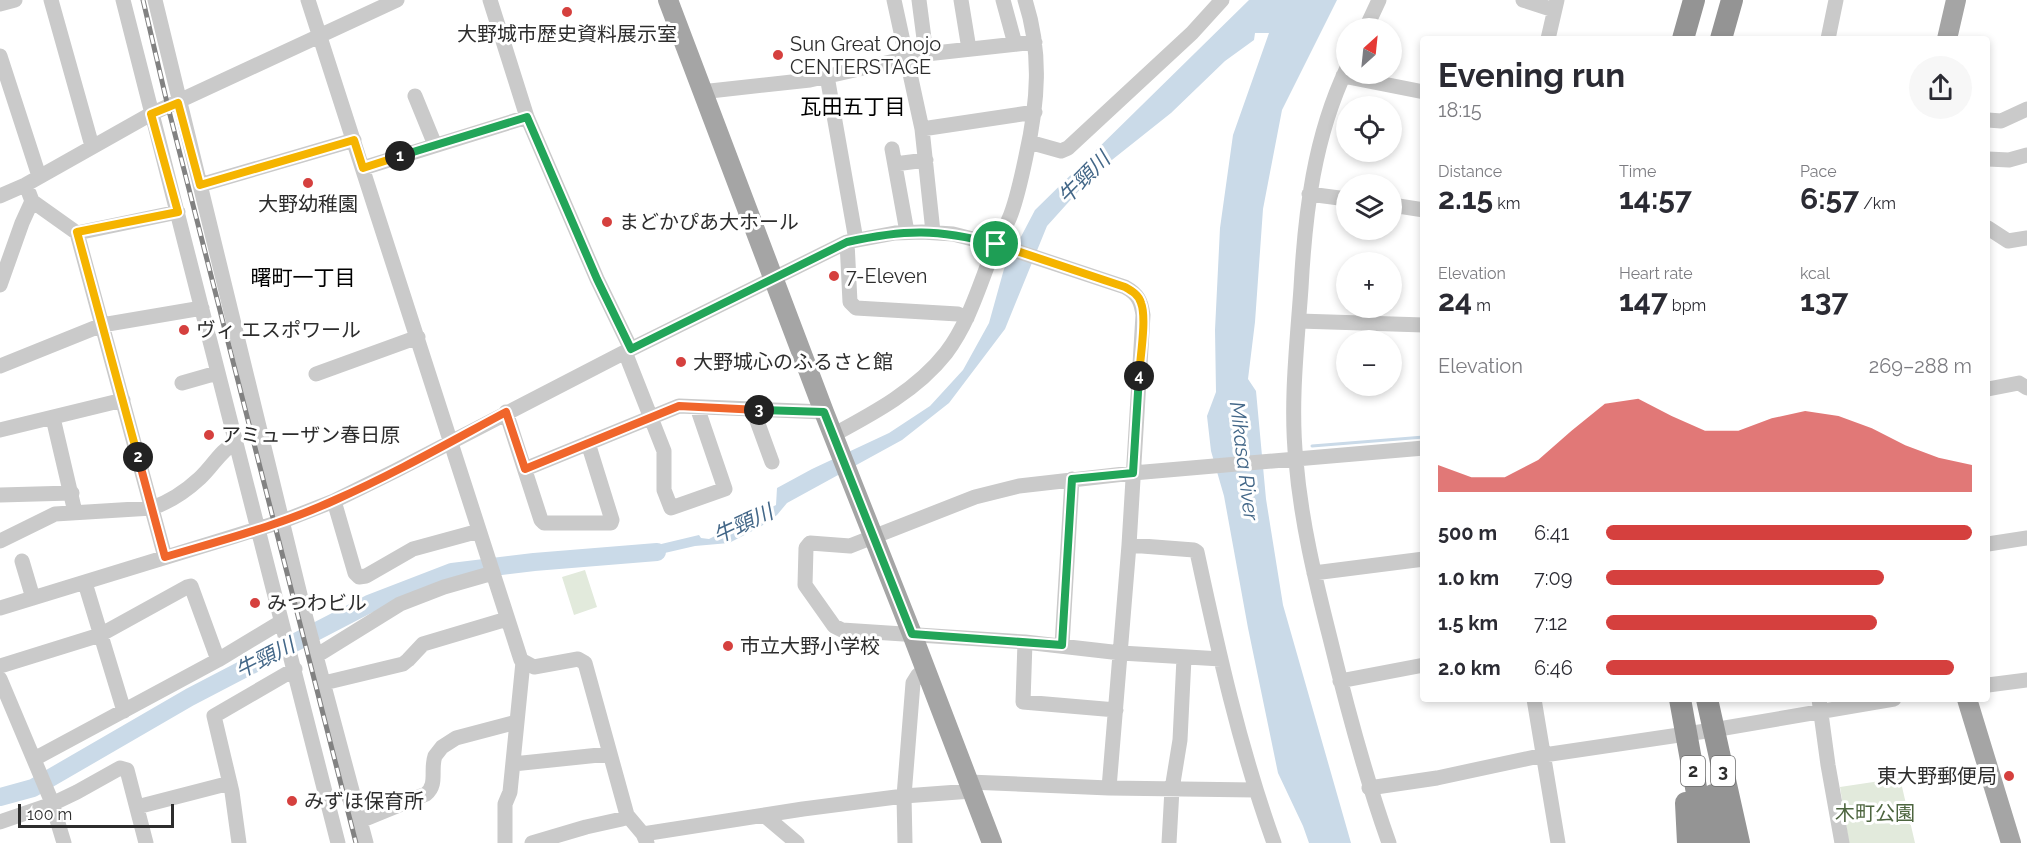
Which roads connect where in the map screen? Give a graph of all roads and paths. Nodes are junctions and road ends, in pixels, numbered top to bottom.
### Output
1 (15, 0) edge
2 (51, 0) edge
3 (154, 0) edge
4 (308, 0) edge
5 (397, 0) edge
6 (490, 0) edge
7 (668, 0) edge
8 (894, 0) edge
9 (920, 0) edge
10 (961, 0) edge
11 (1003, 0) edge
12 (1024, 0) edge
13 (1222, 0) edge
14 (1380, 0) edge
15 (1523, 0) edge
16 (1694, 0) edge
17 (1706, 0) edge
18 (1720, 0) edge
19 (1732, 0) edge
20 (1836, 0) edge
21 (1956, 0) edge
22 (127, 1) edge
23 (0, 4) edge
24 (1556, 5) edge
25 (1371, 18) edge
26 (320, 34) junction
27 (1549, 36) edge
28 (1684, 36) edge
29 (1696, 36) edge
30 (1711, 36) edge
31 (1722, 36) edge
32 (1829, 36) edge
33 (1948, 36) edge
34 (1035, 42) junction
35 (1015, 44) junction
36 (969, 49) junction
37 (926, 54) junction
38 (0, 56) edge
39 (906, 57) junction
40 (827, 76) junction
41 (1340, 84) edge
42 (1392, 84) edge
43 (1420, 91) edge
44 (701, 92) junction
45 (415, 96) dead end
46 (178, 103) junction
47 (2027, 109) edge
48 (1035, 112) junction
49 (151, 114) junction
50 (527, 117) junction
51 (1990, 120) edge
52 (922, 129) junction
53 (354, 140) junction
54 (1029, 142) junction
55 (435, 145) junction
56 (92, 146) junction
57 (892, 148) dead end
58 (2026, 157) edge
59 (1990, 159) edge
60 (926, 160) junction
61 (895, 164) junction
62 (363, 168) junction
63 (39, 176) junction
64 (26, 185) junction
65 (200, 185) junction
66 (1309, 194) junction
67 (0, 196) edge
68 (1336, 198) edge
69 (32, 201) junction
70 (1402, 207) edge
71 (1420, 209) edge
72 (178, 212) junction
73 (22, 223) junction
74 (1990, 229) edge
75 (77, 232) junction
76 (907, 232) junction
77 (933, 232) junction
78 (2027, 238) edge
79 (851, 241) junction
80 (1000, 245) junction
81 (0, 254) edge
82 (774, 277) junction
83 (0, 281) edge
84 (202, 308) junction
85 (967, 318) junction
86 (1299, 321) junction
87 (102, 325) junction
88 (1420, 325) edge
89 (418, 337) junction
90 (628, 351) junction
91 (0, 366) edge
92 (217, 373) junction
93 (316, 374) dead end
94 (182, 383) dead end
95 (2026, 386) edge
96 (1990, 389) edge
97 (123, 400) junction
98 (697, 407) junction
99 (753, 410) junction
100 (506, 412) junction
101 (824, 412) junction
102 (53, 418) junction
103 (650, 418) junction
104 (0, 430) edge
105 (833, 435) junction
106 (236, 442) junction
107 (450, 442) junction
108 (588, 443) junction
109 (1420, 448) edge
110 (1296, 459) junction
111 (772, 462) dead end
112 (525, 469) junction
113 (1133, 473) junction
114 (1072, 479) junction
115 (72, 493) junction
116 (0, 495) edge
117 (334, 501) junction
118 (152, 508) junction
119 (75, 512) junction
120 (283, 521) junction
121 (257, 529) junction
122 (480, 533) junction
123 (874, 537) junction
124 (2027, 538) edge
125 (0, 540) edge
126 (1990, 544) edge
127 (1129, 545) junction
128 (165, 557) junction
129 (1420, 560) edge
130 (22, 561) dead end
131 (493, 573) junction
132 (1314, 573) junction
133 (85, 583) junction
134 (33, 598) junction
135 (0, 608) edge
136 (507, 619) junction
137 (281, 622) junction
138 (912, 634) junction
139 (100, 635) junction
140 (1024, 642) junction
141 (1062, 645) junction
142 (1120, 653) junction
143 (316, 656) junction
144 (1184, 658) junction
145 (1221, 659) junction
146 (218, 660) junction
147 (523, 662) junction
148 (0, 666) edge
149 (1420, 666) edge
150 (295, 669) junction
151 (925, 670) junction
152 (0, 678) edge
153 (2027, 680) edge
154 (1340, 681) junction
155 (324, 683) junction
156 (1990, 685) edge
157 (1535, 702) edge
158 (1668, 702) edge
159 (1681, 702) edge
160 (1696, 702) edge
161 (1708, 702) edge
162 (1857, 702) edge
163 (1968, 702) edge
164 (1820, 705) edge
165 (1116, 710) junction
166 (124, 711) junction
167 (517, 722) junction
168 (1713, 730) junction
169 (1674, 736) junction
170 (609, 754) junction
171 (1544, 755) junction
172 (34, 759) junction
173 (513, 764) junction
174 (230, 783) junction
175 (970, 786) junction
176 (1109, 788) junction
177 (1370, 788) junction
178 (1172, 789) junction
179 (1255, 790) junction
180 (904, 796) junction
181 (52, 802) junction
182 (137, 807) junction
183 (627, 815) junction
184 (764, 815) junction
185 (360, 821) junction
186 (0, 822) edge
187 (645, 838) edge
188 (64, 843) edge
189 (146, 843) edge
190 (239, 843) edge
191 (338, 843) edge
192 (366, 843) edge
193 (505, 843) edge
194 (532, 843) edge
195 (797, 843) edge
196 (905, 843) edge
197 (992, 843) edge
198 (1170, 843) edge
199 (1274, 843) edge
200 (1389, 843) edge
201 (1558, 843) edge
202 (1690, 843) edge
203 (1706, 843) edge
204 (1723, 843) edge
205 (1739, 843) edge
206 (1842, 843) edge
207 (2011, 843) edge

1 - 23 street
2 - 56 street
3 - 46 street
4 - 26 street
5 - 26 street
6 - 50 street
7 - 44 main road
8 - 39 street
9 - 37 street
10 - 36 street
11 - 35 street
12 - 34 street
13 - 54 street
14 - 25 street
15 - 24 street
16 - 28 highway
17 - 29 highway
18 - 30 highway
19 - 31 highway
20 - 32 street
21 - 33 main road
22 - 49 street
24 - 27 street
26 - 46 street
26 - 53 street
34 - 35 street
34 - 48 street
35 - 36 street
36 - 37 street
37 - 39 street
38 - 63 street
39 - 40 street
39 - 52 street
40 - 44 street
40 - 79 street
41 - 66 street
42 - 43 street
44 - 82 main road
45 - 55 street
46 - 49 street
46 - 65 street
47 - 51 street
48 - 52 street
48 - 54 street
49 - 56 street
49 - 72 street
50 - 55 street
50 - 90 street
52 - 60 street
53 - 62 street
53 - 65 street
54 - 80 street
55 - 62 street
56 - 63 street
57 - 61 street
58 - 59 street
60 - 61 street
60 - 77 street
61 - 76 street
62 - 89 street
63 - 64 street
64 - 67 street
64 - 69 street
65 - 120 street
66 - 68 street
66 - 86 street
69 - 73 street
69 - 75 street
70 - 71 street
72 - 75 street
72 - 84 street
73 - 81 street
73 - 83 street
74 - 78 street
75 - 87 street
76 - 77 street
76 - 79 street
77 - 80 street
79 - 82 street
79 - 85 street
80 - 85 street
80 - 113 street
82 - 90 street
82 - 101 main road
84 - 87 street
84 - 92 street
85 - 105 street
86 - 88 street
86 - 110 street
87 - 91 street
87 - 97 street
89 - 93 street
89 - 107 street
90 - 100 street
90 - 103 street
92 - 94 street
92 - 106 street
95 - 96 street
97 - 102 street
97 - 118 street
98 - 99 street
98 - 103 street
98 - 103 street
99 - 101 street
99 - 111 street
100 - 107 street
100 - 112 street
101 - 105 main road
102 - 104 street
102 - 115 street
103 - 108 street
105 - 123 main road
106 - 118 street
106 - 121 street
107 - 117 street
107 - 122 street
108 - 112 street
108 - 112 street
109 - 110 street
110 - 113 street
110 - 132 street
113 - 114 street
113 - 127 street
114 - 123 street
114 - 141 street
115 - 116 street
115 - 119 street
117 - 120 street
117 - 122 street
118 - 119 street
118 - 128 street
119 - 125 street
120 - 121 street
120 - 143 street
121 - 128 street
121 - 137 street
122 - 131 street
123 - 138 main road
123 - 138 street
124 - 126 street
127 - 142 street
127 - 145 street
128 - 133 street
129 - 132 street
130 - 134 street
131 - 136 street
131 - 143 street
132 - 154 street
133 - 134 street
133 - 139 street
134 - 135 street
136 - 147 street
136 - 155 street
137 - 146 street
137 - 150 street
138 - 140 street
138 - 151 main road
139 - 146 street
139 - 148 street
139 - 166 street
140 - 141 street
140 - 165 street
141 - 142 street
142 - 144 street
142 - 165 street
143 - 155 street
144 - 145 street
144 - 178 street
145 - 179 street
146 - 166 street
147 - 167 street
147 - 170 street
149 - 154 street
150 - 174 street
150 - 191 street
151 - 175 main road
151 - 180 street
152 - 172 street
153 - 156 street
154 - 177 street
155 - 185 street
157 - 171 street
158 - 169 highway, 3
159 - 203 highway, 2
160 - 204 highway, 2
161 - 168 highway, 3
162 - 164 street
163 - 207 main road
164 - 168 street
164 - 206 street
165 - 176 street
166 - 172 street
167 - 173 street
167 - 185 street
168 - 169 street
168 - 205 highway, 3
169 - 171 street
169 - 202 highway, 3
170 - 173 street
170 - 183 street
171 - 177 street
171 - 201 street
172 - 181 street
173 - 193 street
174 - 182 street
174 - 190 street
175 - 176 street
175 - 180 street
175 - 197 main road
176 - 178 street
177 - 200 street
178 - 179 street
178 - 198 street
179 - 199 street
180 - 184 street
180 - 196 street
181 - 182 street
181 - 186 street
181 - 188 street
182 - 189 street
183 - 187 street
183 - 194 street
184 - 187 street
184 - 195 street
185 - 192 street

